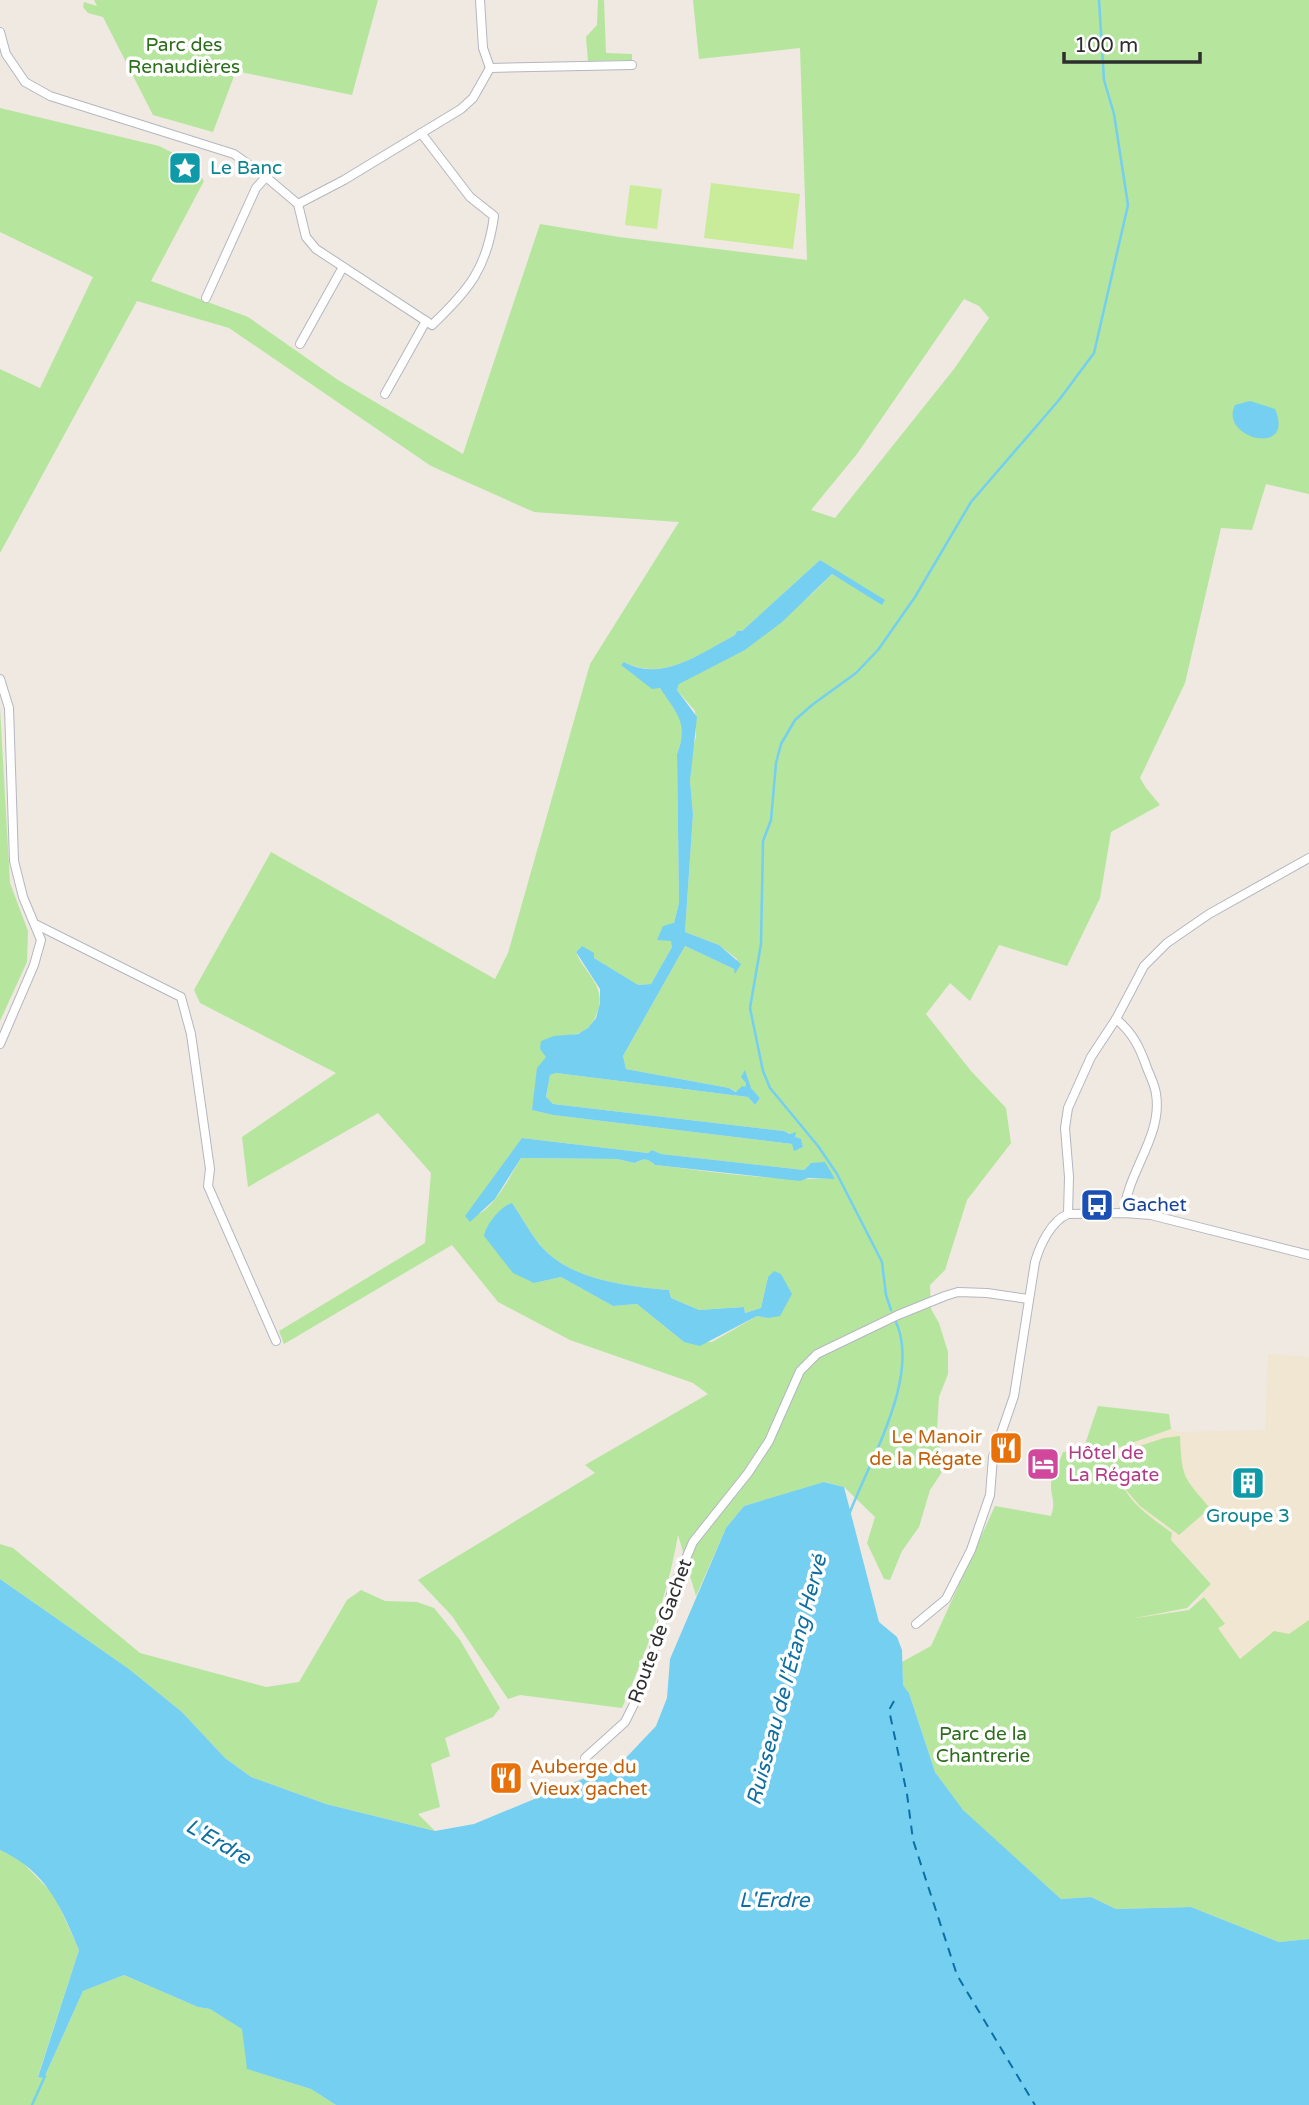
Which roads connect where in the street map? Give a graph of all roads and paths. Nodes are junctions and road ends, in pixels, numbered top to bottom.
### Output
1 (480, 0) edge
2 (0, 32) edge
3 (3, 56) edge
4 (632, 65) dead end
5 (491, 68) junction
6 (421, 133) junction
7 (266, 177) junction
8 (298, 204) junction
9 (343, 267) junction
10 (206, 298) dead end
11 (426, 321) junction
12 (300, 344) dead end
13 (385, 394) dead end
14 (0, 679) edge
15 (1309, 858) edge
16 (37, 926) junction
17 (1116, 1019) junction
18 (0, 1044) edge
19 (1124, 1213) junction
20 (1068, 1214) junction
21 (1309, 1255) edge
22 (1028, 1299) junction
23 (276, 1341) dead end
24 (916, 1624) dead end
25 (585, 1759) dead end

1 - 5 street
2 - 3 street
3 - 7 street
4 - 5 street
5 - 6 street
6 - 8 street
6 - 11 street
7 - 8 street
7 - 10 street
8 - 9 street
9 - 11 street
9 - 12 street
11 - 13 street
14 - 16 street
15 - 17 street
16 - 18 street
16 - 23 street
17 - 19 street
17 - 20 street
19 - 20 street
19 - 21 street
20 - 22 street
22 - 24 street
22 - 25 street, Route de Gachet

